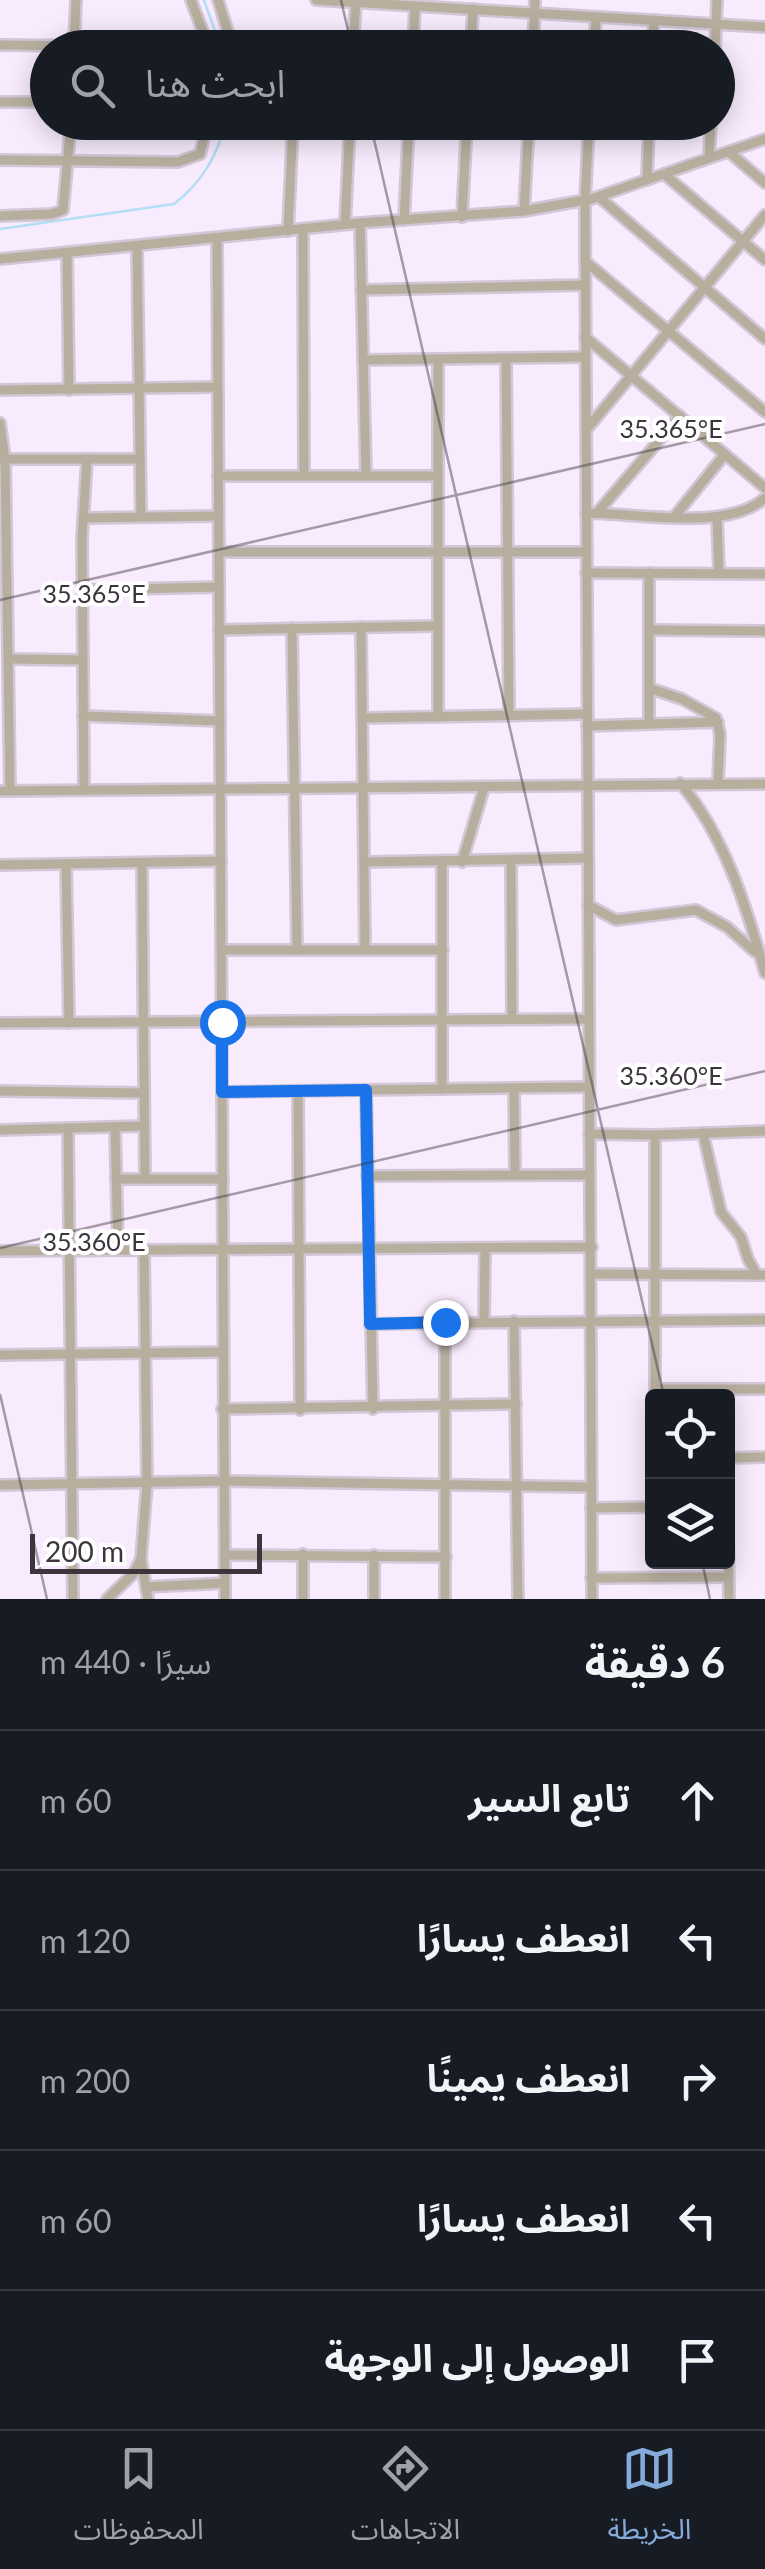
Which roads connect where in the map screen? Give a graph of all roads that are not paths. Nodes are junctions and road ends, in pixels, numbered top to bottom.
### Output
1 (76, 0) edge
2 (191, 0) edge
3 (218, 0) edge
4 (316, 0) edge
5 (535, 0) edge
6 (717, 0) edge
7 (356, 1) edge
8 (416, 6) junction
9 (474, 9) junction
10 (534, 13) junction
11 (596, 16) junction
12 (654, 20) junction
13 (716, 24) junction
14 (765, 27) edge
15 (75, 30) edge
16 (202, 30) edge
17 (227, 30) edge
18 (354, 30) edge
19 (414, 30) edge
20 (472, 30) edge
21 (534, 30) edge
22 (595, 30) edge
23 (653, 30) edge
24 (716, 30) edge
25 (0, 45) edge
26 (30, 46) edge
27 (0, 102) edge
28 (30, 102) edge
29 (765, 139) edge
30 (70, 140) edge
31 (204, 140) edge
32 (292, 140) edge
33 (349, 140) edge
34 (408, 140) edge
35 (466, 140) edge
36 (528, 140) edge
37 (588, 140) edge
38 (648, 140) edge
39 (710, 140) edge
40 (729, 152) junction
41 (709, 158) junction
42 (0, 160) edge
43 (69, 160) junction
44 (664, 174) junction
45 (647, 180) junction
46 (765, 183) edge
47 (599, 197) junction
48 (585, 201) junction
49 (524, 211) junction
50 (0, 216) edge
51 (765, 216) edge
52 (462, 217) junction
53 (404, 220) junction
54 (360, 223) junction
55 (346, 224) junction
56 (303, 229) junction
57 (288, 231) junction
58 (218, 238) junction
59 (743, 242) junction
60 (137, 246) junction
61 (67, 252) junction
62 (0, 258) edge
63 (765, 260) edge
64 (585, 261) junction
65 (585, 285) junction
66 (705, 287) junction
67 (361, 290) junction
68 (669, 330) junction
69 (585, 337) junction
70 (765, 338) edge
71 (506, 358) junction
72 (586, 358) junction
73 (438, 359) junction
74 (363, 360) junction
75 (631, 376) junction
76 (217, 387) junction
77 (140, 389) junction
78 (0, 390) edge
79 (69, 390) junction
80 (765, 412) edge
81 (680, 416) junction
82 (0, 423) edge
83 (586, 430) junction
84 (725, 454) junction
85 (87, 459) junction
86 (140, 459) junction
87 (3, 460) edge
88 (304, 475) junction
89 (218, 476) junction
90 (366, 476) junction
91 (438, 476) junction
92 (765, 488) edge
93 (765, 498) edge
94 (592, 513) junction
95 (141, 516) junction
96 (218, 516) junction
97 (674, 516) junction
98 (717, 517) junction
99 (82, 518) junction
100 (3, 531) edge
101 (219, 552) junction
102 (438, 552) junction
103 (508, 552) junction
104 (586, 552) junction
105 (586, 573) junction
106 (649, 573) junction
107 (718, 574) junction
108 (765, 574) edge
109 (219, 587) junction
110 (82, 590) junction
111 (438, 626) junction
112 (361, 627) junction
113 (292, 628) junction
114 (219, 630) junction
115 (649, 630) junction
116 (765, 631) edge
117 (8, 659) junction
118 (82, 660) junction
119 (649, 688) junction
120 (586, 714) junction
121 (509, 715) junction
122 (83, 716) junction
123 (438, 716) junction
124 (4, 718) edge
125 (363, 718) junction
126 (220, 721) junction
127 (649, 722) junction
128 (718, 722) junction
129 (587, 726) junction
130 (680, 783) junction
131 (718, 783) junction
132 (765, 784) edge
133 (588, 786) junction
134 (363, 787) junction
135 (296, 788) junction
136 (484, 788) junction
137 (220, 789) junction
138 (84, 790) junction
139 (5, 791) edge
140 (588, 858) junction
141 (221, 861) junction
142 (364, 862) junction
143 (462, 862) junction
144 (510, 862) junction
145 (142, 863) junction
146 (442, 863) junction
147 (66, 864) junction
148 (0, 865) edge
149 (588, 905) junction
150 (761, 945) edge
151 (222, 950) junction
152 (296, 950) junction
153 (365, 950) junction
154 (443, 950) junction
155 (764, 968) edge
156 (512, 1019) junction
157 (589, 1019) junction
158 (442, 1021) junction
159 (68, 1022) junction
160 (222, 1022) junction
161 (0, 1023) edge
162 (143, 1023) junction
163 (588, 1087) junction
164 (514, 1088) junction
165 (442, 1089) junction
166 (366, 1090) junction
167 (0, 1091) edge
168 (298, 1091) junction
169 (222, 1092) junction
170 (144, 1093) junction
171 (144, 1126) junction
172 (114, 1127) junction
173 (68, 1128) junction
174 (0, 1130) edge
175 (765, 1131) edge
176 (589, 1134) junction
177 (703, 1134) junction
178 (655, 1135) junction
179 (590, 1175) junction
180 (367, 1176) junction
181 (515, 1176) junction
182 (116, 1179) junction
183 (144, 1179) junction
184 (223, 1179) junction
185 (592, 1247) junction
186 (369, 1248) junction
187 (485, 1248) junction
188 (144, 1249) junction
189 (71, 1250) junction
190 (118, 1250) junction
191 (224, 1250) junction
192 (299, 1250) junction
193 (0, 1251) edge
194 (592, 1274) junction
195 (656, 1274) junction
196 (761, 1275) edge
197 (765, 1320) edge
198 (445, 1322) junction
199 (484, 1322) junction
200 (514, 1322) junction
201 (592, 1322) junction
202 (656, 1322) junction
203 (370, 1324) junction
204 (143, 1352) junction
205 (222, 1352) junction
206 (72, 1353) junction
207 (0, 1355) edge
208 (655, 1389) edge
209 (765, 1389) edge
210 (735, 1390) edge
211 (516, 1404) junction
212 (447, 1407) junction
213 (222, 1409) junction
214 (373, 1409) junction
215 (300, 1410) junction
216 (735, 1458) edge
217 (765, 1458) edge
218 (223, 1481) junction
219 (147, 1483) junction
220 (74, 1484) junction
221 (0, 1485) edge
222 (447, 1485) junction
223 (518, 1486) junction
224 (591, 1487) junction
225 (645, 1506) edge
226 (591, 1508) junction
227 (303, 1554) junction
228 (225, 1555) junction
229 (374, 1555) junction
230 (446, 1557) junction
231 (141, 1559) junction
232 (728, 1569) edge
233 (728, 1577) junction
234 (592, 1578) junction
235 (225, 1583) junction
236 (146, 1587) junction
237 (73, 1599) edge
238 (107, 1599) edge
239 (148, 1599) edge
240 (225, 1599) edge
241 (303, 1599) edge
242 (374, 1599) edge
243 (445, 1599) edge
244 (518, 1599) edge
245 (592, 1599) edge
246 (728, 1599) edge

1 - 15 street
2 - 16 street
3 - 17 street
4 - 7 street
5 - 10 street
6 - 13 street
7 - 8 street
7 - 18 street
8 - 9 street
8 - 19 street
9 - 10 street
9 - 20 street
10 - 11 street
10 - 21 street
11 - 12 street
11 - 22 street
12 - 13 street
12 - 23 street
13 - 14 street
13 - 24 street
25 - 26 street
27 - 28 street
29 - 40 street
30 - 43 street
31 - 43 street
32 - 57 street
33 - 55 street
34 - 53 street
35 - 52 street
36 - 49 street
37 - 48 street
38 - 45 street
39 - 41 street
40 - 41 street
40 - 46 street
41 - 44 street
42 - 43 street
43 - 50 street
44 - 45 street
44 - 59 street
45 - 47 street
47 - 48 street
47 - 66 street
48 - 49 street
48 - 64 street
49 - 52 street
51 - 59 street
52 - 53 street
53 - 54 street
54 - 55 street
54 - 67 street
55 - 56 street
56 - 57 street
56 - 88 street
57 - 58 street
58 - 60 street
58 - 76 street
59 - 63 street
59 - 66 street
60 - 61 street
60 - 77 street
61 - 62 street
61 - 79 street
64 - 65 street
64 - 68 street
65 - 67 street
65 - 69 street
66 - 68 street
66 - 70 street
67 - 74 street
68 - 75 street
68 - 80 street
69 - 72 street
69 - 75 street
71 - 72 street
71 - 73 street
71 - 103 street
72 - 83 street
73 - 74 street
73 - 91 street
74 - 90 street
75 - 81 street
75 - 83 street
76 - 77 street
76 - 89 street
77 - 79 street
77 - 86 street
78 - 79 street
81 - 84 street
81 - 94 street
82 - 87 street
83 - 94 street
84 - 92 street
84 - 97 street
85 - 86 street
85 - 87 street
85 - 99 street
86 - 95 street
87 - 100 street
88 - 89 street
88 - 90 street
89 - 96 street
90 - 91 street
91 - 102 street
93 - 98 street
94 - 97 street
94 - 104 street
95 - 96 street
95 - 99 street
96 - 101 street
97 - 98 street
98 - 107 street
99 - 110 street
100 - 117 street
101 - 102 street
101 - 109 street
102 - 103 street
102 - 111 street
103 - 104 street
103 - 121 street
104 - 105 street
105 - 106 street
105 - 120 street
106 - 107 street
106 - 115 street
107 - 108 street
109 - 110 street
109 - 114 street
110 - 118 street
111 - 112 street
111 - 123 street
112 - 113 street
112 - 125 street
113 - 114 street
113 - 135 street
114 - 126 street
115 - 116 street
115 - 119 street
117 - 118 street
117 - 124 street
118 - 122 street
119 - 127 street
119 - 128 street
120 - 121 street
120 - 129 street
121 - 123 street
122 - 126 street
122 - 138 street
123 - 125 street
124 - 139 street
125 - 134 street
126 - 137 street
127 - 128 street
127 - 129 street
128 - 131 street
129 - 133 street
130 - 131 street
130 - 133 street
130 - 150 street
131 - 132 street
133 - 136 street
133 - 140 street
134 - 135 street
134 - 136 street
134 - 142 street
135 - 137 street
135 - 152 street
136 - 143 street
137 - 138 street
137 - 141 street
138 - 139 street
140 - 144 street
140 - 149 street
141 - 145 street
141 - 151 street
142 - 146 street
142 - 153 street
143 - 144 street
143 - 146 street
144 - 156 street
145 - 147 street
145 - 162 street
146 - 154 street
147 - 148 street
147 - 159 street
149 - 155 street
149 - 157 street
150 - 155 street
151 - 152 street
151 - 160 street
152 - 153 street
153 - 154 street
154 - 158 street
156 - 157 street
156 - 158 street
157 - 163 street
158 - 160 street
158 - 165 street
159 - 161 street
159 - 162 street
160 - 162 street
160 - 169 street
162 - 170 street
163 - 164 street
163 - 176 street
164 - 165 street
164 - 181 street
165 - 166 street
166 - 168 street
166 - 180 street
167 - 170 street
168 - 169 street
168 - 192 street
169 - 184 street
170 - 171 street
171 - 172 street
171 - 183 street
172 - 173 street
172 - 182 street
173 - 174 street
173 - 189 street
175 - 177 street
176 - 178 street
176 - 179 street
177 - 178 street
177 - 196 street
178 - 195 street
179 - 181 street
179 - 185 street
180 - 181 street
180 - 186 street
182 - 183 street
182 - 190 street
183 - 184 street
184 - 191 street
185 - 187 street
185 - 194 street
186 - 187 street
186 - 192 street
186 - 203 street
187 - 199 street
188 - 190 street
188 - 191 street
188 - 204 street
189 - 190 street
189 - 193 street
189 - 206 street
191 - 192 street
191 - 205 street
192 - 215 street
194 - 195 street
194 - 201 street
195 - 196 street
195 - 202 street
197 - 202 street
198 - 199 street
198 - 203 street
198 - 212 street
199 - 200 street
200 - 201 street
200 - 211 street
201 - 202 street
201 - 224 street
202 - 208 street
203 - 214 street
204 - 205 street
204 - 206 street
204 - 219 street
205 - 213 street
206 - 207 street
206 - 220 street
209 - 210 street
211 - 212 street
211 - 223 street
212 - 214 street
212 - 222 street
213 - 215 street
213 - 218 street
214 - 215 street
216 - 217 street
218 - 219 street
218 - 222 street
218 - 228 street
219 - 220 street
219 - 231 street
220 - 221 street
220 - 237 street
222 - 223 street
222 - 230 street
223 - 224 street
223 - 244 street
224 - 226 street
225 - 226 street
226 - 234 street
227 - 228 street
227 - 229 street
227 - 241 street
228 - 235 street
229 - 230 street
229 - 242 street
230 - 243 street
231 - 236 street
231 - 238 street
232 - 233 street
233 - 234 street
233 - 246 street
234 - 245 street
235 - 236 street
235 - 240 street
236 - 239 street

